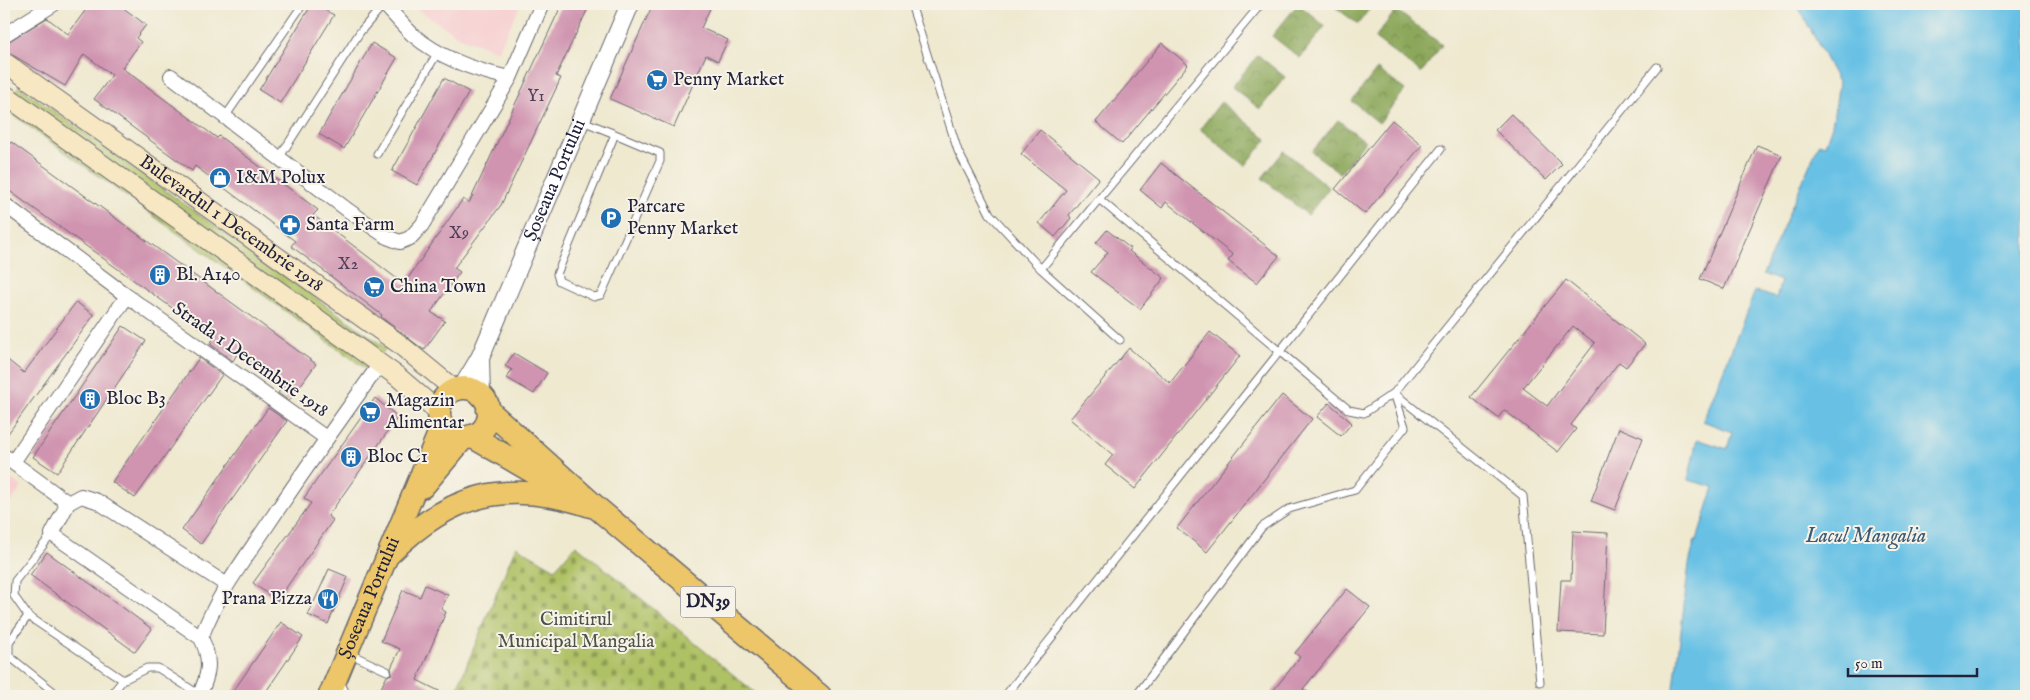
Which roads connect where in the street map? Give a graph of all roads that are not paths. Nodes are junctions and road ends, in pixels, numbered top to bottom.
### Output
1 (54, 4) edge
2 (303, 4) edge
3 (384, 4) edge
4 (542, 4) edge
5 (630, 4) edge
6 (911, 4) edge
7 (1261, 4) edge
8 (4, 35) edge
9 (438, 52) junction
10 (4, 62) edge
11 (1657, 67) dead end
12 (171, 76) dead end
13 (510, 78) junction
14 (5, 99) edge
15 (225, 117) junction
16 (580, 120) junction
17 (615, 134) junction
18 (1441, 149) dead end
19 (377, 154) dead end
20 (279, 158) junction
21 (1099, 199) junction
22 (4, 204) edge
23 (1040, 269) junction
24 (127, 296) junction
25 (1120, 340) dead end
26 (1280, 353) junction
27 (380, 364) junction
28 (1394, 393) junction
29 (472, 396) junction
30 (440, 418) junction
31 (468, 437) junction
32 (326, 438) junction
33 (8, 459) edge
34 (412, 501) junction
35 (68, 503) junction
36 (597, 508) junction
37 (52, 534) junction
38 (390, 554) junction
39 (227, 585) junction
40 (28, 616) junction
41 (201, 638) junction
42 (348, 653) junction
43 (387, 671) dead end
44 (338, 676) junction
45 (123, 680) junction
46 (1540, 682) dead end
47 (59, 696) edge
48 (110, 696) edge
49 (200, 696) edge
50 (329, 696) edge
51 (347, 696) edge
52 (820, 696) edge
53 (1005, 696) edge
54 (1136, 696) edge

1 - 8 street
2 - 15 lane
3 - 9 street
3 - 20 lane
4 - 13 street
5 - 16 street, Șoseaua Portului
6 - 23 lane
7 - 21 lane
9 - 13 street
9 - 19 lane
10 - 29 main road, Bulevardul 1 Decembrie 1918
11 - 28 lane
12 - 15 street
13 - 20 street
14 - 27 main road, Bulevardul 1 Decembrie 1918
15 - 20 street
16 - 17 lane
16 - 29 street, Șoseaua Portului
17 - 17 lane
18 - 26 lane
21 - 23 lane
21 - 26 lane
22 - 24 street, Strada 1 Decembrie 1918
23 - 25 lane
24 - 32 street, Strada 1 Decembrie 1918
24 - 33 street
26 - 28 lane
26 - 53 lane
27 - 30 main road, Bulevardul 1 Decembrie 1918
27 - 32 street
28 - 46 lane
28 - 54 lane
29 - 30 highway
29 - 31 highway
29 - 36 highway, Bulevardul 1 Decembrie 1918 / DN39
30 - 31 highway
30 - 34 main road, Șoseaua Portului
31 - 34 main road
31 - 36 highway, Bulevardul 1 Decembrie 1918 / DN39
32 - 39 street
33 - 35 street
34 - 38 main road, Șoseaua Portului
35 - 37 street
35 - 39 street
36 - 38 highway
36 - 52 highway, Bulevardul 1 Decembrie 1918 / DN39
37 - 40 lane
37 - 41 street
38 - 42 main road, Șoseaua Portului
39 - 41 street
40 - 45 lane
40 - 47 lane
41 - 49 street
42 - 43 lane
42 - 44 main road, Șoseaua Portului
44 - 50 main road, Șoseaua Portului
44 - 51 lane
45 - 48 lane
45 - 49 lane

